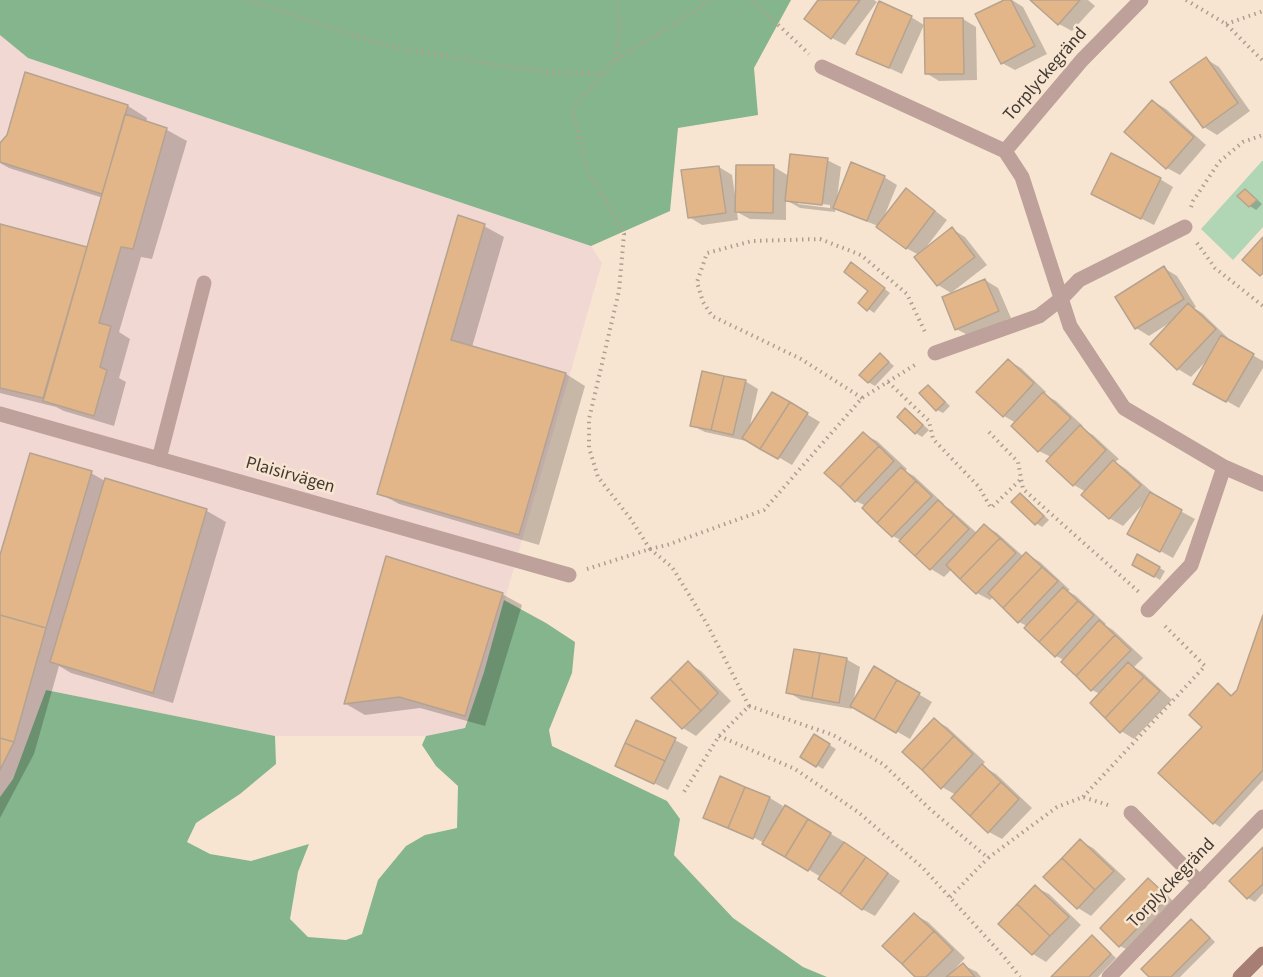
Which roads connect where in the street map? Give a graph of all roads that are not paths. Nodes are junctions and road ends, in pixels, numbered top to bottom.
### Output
1 (1141, 0) edge
2 (822, 67) road end
3 (1005, 151) junction
4 (1185, 227) road end
5 (204, 283) dead end
6 (1061, 299) junction
7 (935, 353) road end
8 (0, 414) edge
9 (159, 459) junction
10 (1224, 467) junction
11 (1263, 484) edge
12 (568, 575) road end
13 (1150, 607) road end
14 (1131, 813) road end
15 (1263, 817) edge
16 (1200, 883) junction
17 (1263, 954) edge
18 (1109, 977) edge
19 (1240, 977) edge

1 - 3 street, Torplyckegränd
2 - 3 street
3 - 6 street
4 - 6 street
5 - 9 street
6 - 7 street
6 - 10 street
8 - 9 street, Plaisirvägen
9 - 12 street, Plaisirvägen
10 - 11 street
10 - 13 street
14 - 16 street
15 - 16 street, Torplyckegränd
16 - 18 street, Torplyckegränd
17 - 19 street

